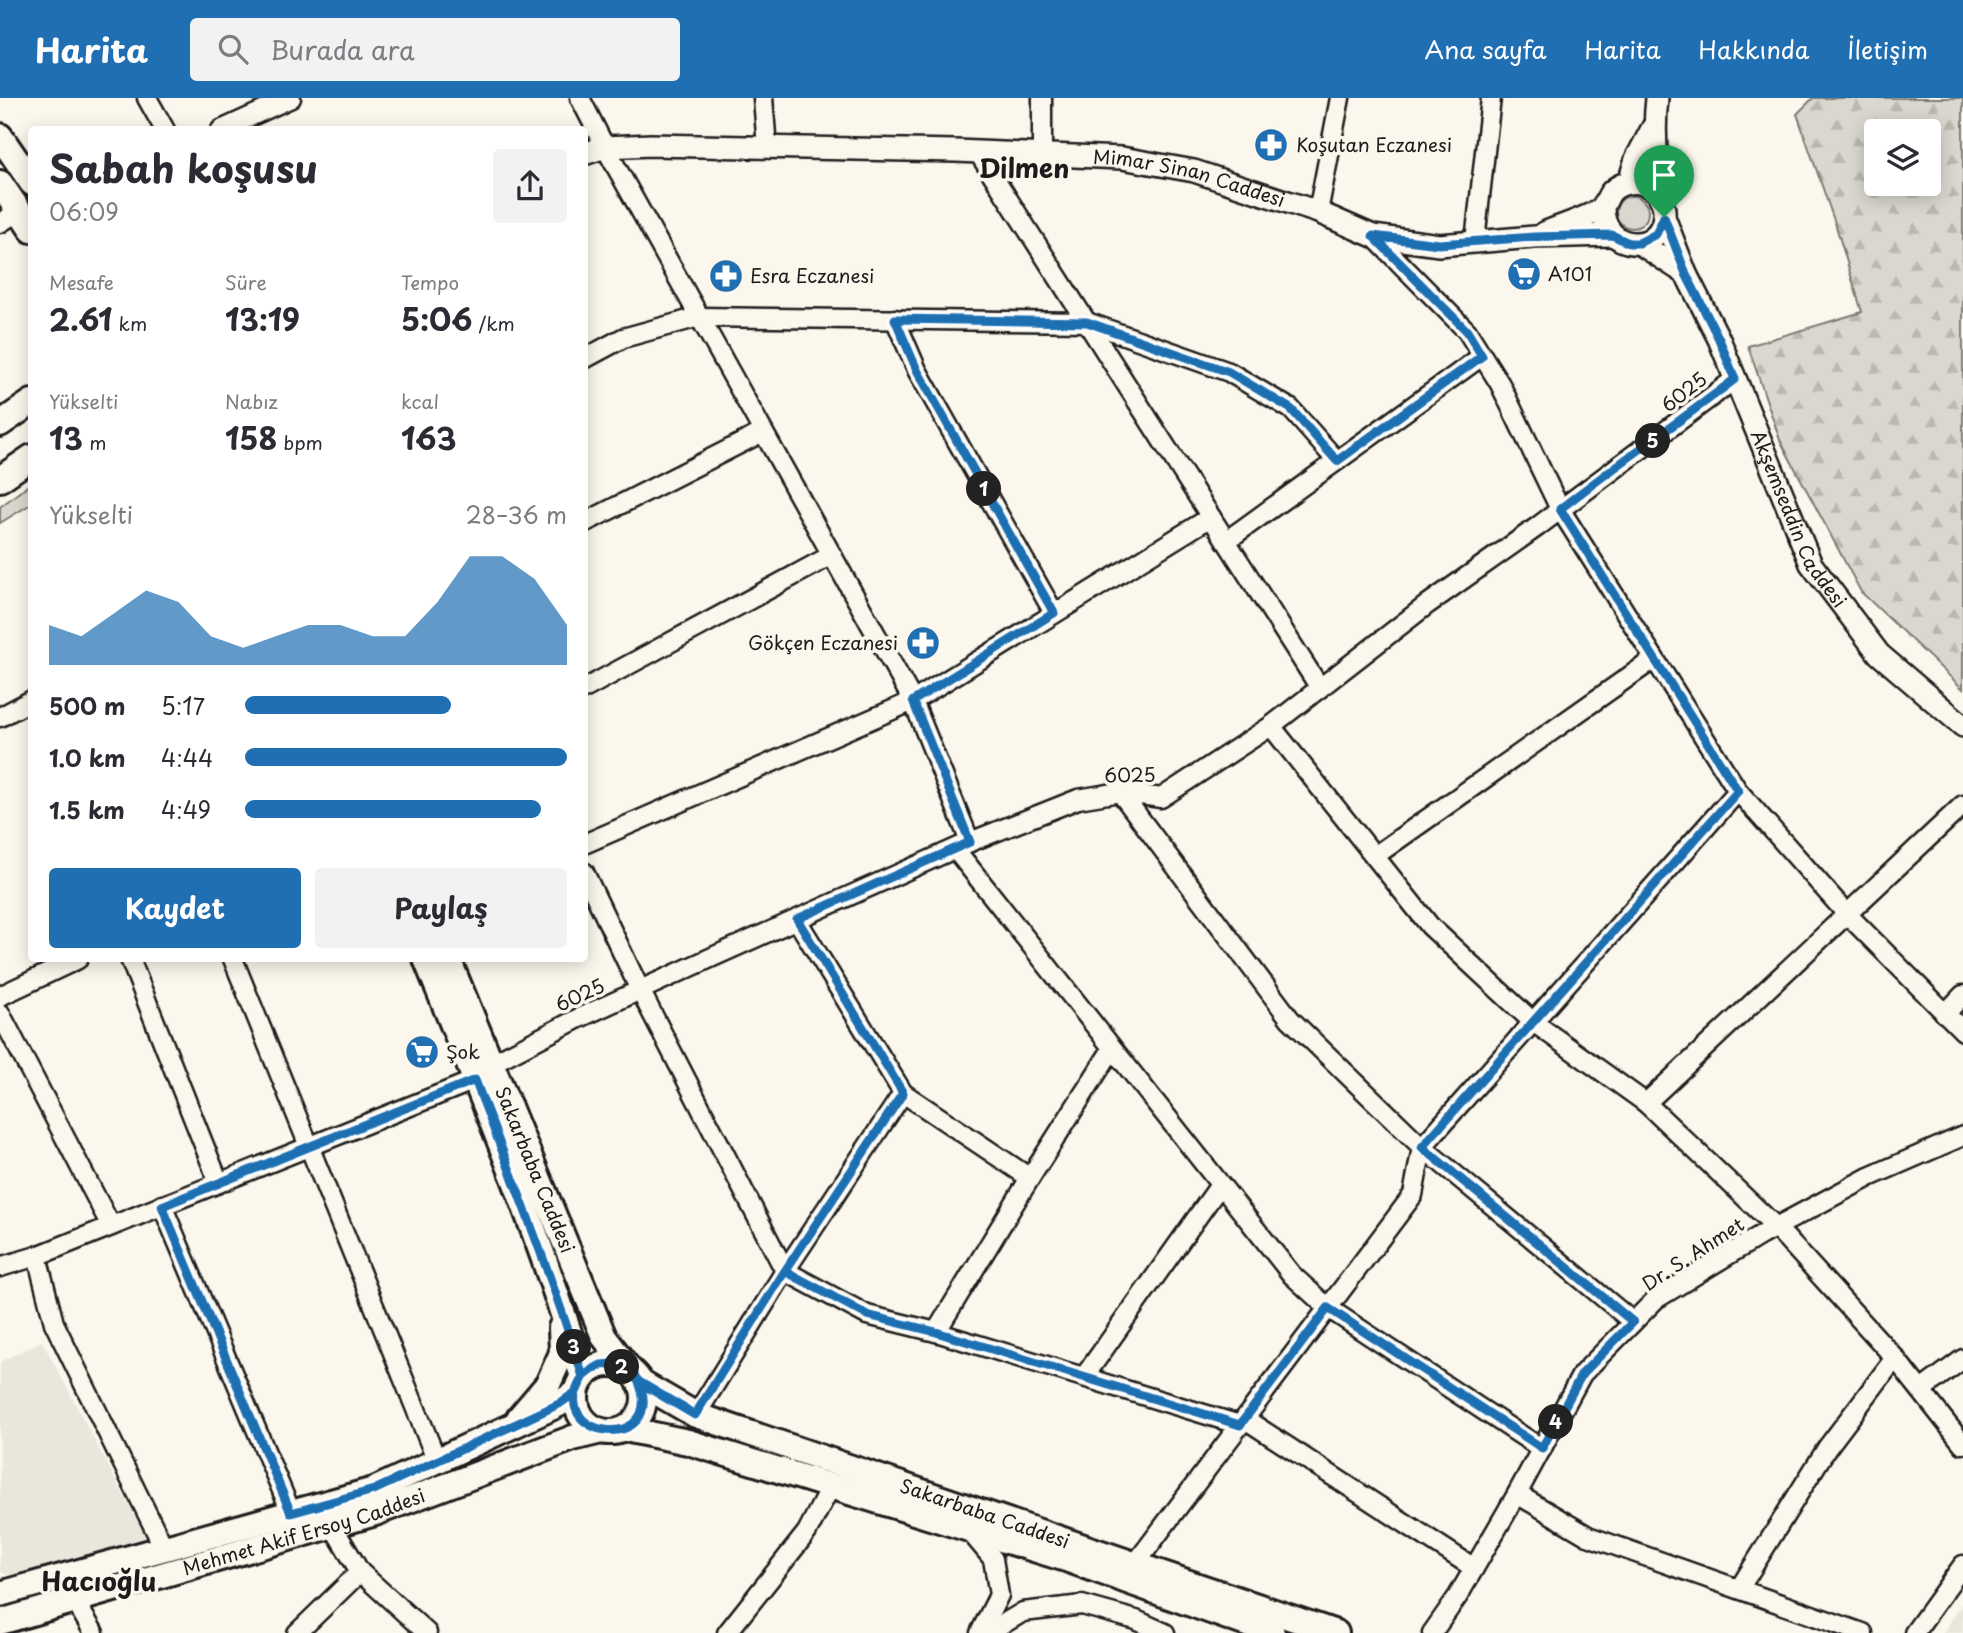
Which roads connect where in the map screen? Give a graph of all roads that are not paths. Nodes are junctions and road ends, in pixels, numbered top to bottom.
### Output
1 (147, 98) edge
2 (291, 98) edge
3 (580, 98) edge
4 (763, 98) edge
5 (1042, 98) edge
6 (1340, 98) edge
7 (1491, 98) edge
8 (1657, 98) edge
9 (1654, 125) junction
10 (163, 126) edge
11 (230, 126) edge
12 (588, 126) edge
13 (588, 126) edge
14 (0, 136) edge
15 (767, 147) junction
16 (595, 151) edge
17 (978, 152) junction
18 (1042, 155) junction
19 (28, 177) edge
20 (1629, 182) junction
21 (0, 183) edge
22 (1662, 207) junction
23 (1603, 208) junction
24 (1318, 212) junction
25 (17, 222) edge
26 (1612, 235) junction
27 (1373, 236) junction
28 (1534, 237) junction
29 (1475, 242) junction
30 (1639, 243) junction
31 (1686, 274) junction
32 (699, 317) junction
33 (895, 319) junction
34 (1087, 322) junction
35 (1482, 356) junction
36 (588, 357) edge
37 (1735, 379) junction
38 (28, 405) edge
39 (0, 424) edge
40 (763, 432) junction
41 (28, 460) edge
42 (1337, 461) junction
43 (0, 479) edge
44 (1560, 509) junction
45 (1211, 517) junction
46 (588, 521) edge
47 (1226, 541) junction
48 (832, 555) junction
49 (1054, 613) junction
50 (1654, 659) junction
51 (588, 687) edge
52 (1320, 688) junction
53 (913, 701) junction
54 (28, 702) edge
55 (0, 718) edge
56 (1271, 726) junction
57 (1963, 726) edge
58 (1738, 791) junction
59 (1120, 792) junction
60 (1963, 805) edge
61 (588, 842) edge
62 (963, 846) junction
63 (1376, 855) junction
64 (588, 880) edge
65 (1847, 914) junction
66 (797, 919) junction
67 (72, 962) edge
68 (131, 962) edge
69 (234, 962) edge
70 (427, 962) edge
71 (449, 962) edge
72 (640, 990) junction
73 (0, 996) edge
74 (1963, 996) edge
75 (0, 1013) edge
76 (1945, 1014) junction
77 (1533, 1022) junction
78 (1963, 1031) edge
79 (1112, 1049) junction
80 (482, 1072) junction
81 (903, 1093) junction
82 (1646, 1103) junction
83 (1963, 1136) edge
84 (309, 1147) junction
85 (1422, 1147) junction
86 (1030, 1178) junction
87 (219, 1183) junction
88 (1220, 1185) junction
89 (162, 1206) junction
90 (111, 1226) junction
91 (1776, 1227) junction
92 (37, 1255) junction
93 (0, 1267) edge
94 (785, 1271) junction
95 (560, 1303) junction
96 (1328, 1308) junction
97 (1633, 1322) junction
98 (936, 1332) junction
99 (1895, 1358) junction
100 (1963, 1359) edge
101 (636, 1377) junction
102 (1084, 1377) junction
103 (580, 1384) junction
104 (1921, 1390) junction
105 (695, 1415) junction
106 (1242, 1422) junction
107 (513, 1426) junction
108 (613, 1430) junction
109 (1963, 1444) edge
110 (1542, 1448) junction
111 (437, 1461) junction
112 (831, 1486) junction
113 (1517, 1493) junction
114 (291, 1513) junction
115 (332, 1525) junction
116 (967, 1528) junction
117 (164, 1548) junction
118 (1136, 1563) junction
119 (1963, 1565) edge
120 (1474, 1568) junction
121 (360, 1572) junction
122 (62, 1577) junction
123 (1739, 1589) junction
124 (0, 1594) edge
125 (72, 1600) junction
126 (0, 1622) edge
127 (94, 1633) edge
128 (298, 1633) edge
129 (427, 1633) edge
130 (727, 1633) edge
131 (979, 1633) edge
132 (988, 1633) edge
133 (1165, 1633) edge
134 (1272, 1633) edge
135 (1336, 1633) edge
136 (1432, 1633) edge
137 (1863, 1633) edge
138 (1914, 1633) edge

1 - 10 street
2 - 11 street
3 - 13 street
4 - 15 street
5 - 18 street
6 - 24 street
7 - 29 street
8 - 9 street
9 - 20 street
9 - 22 street, Akşemseddin Caddesi
12 - 16 street
14 - 19 main road
15 - 16 street, Mimar Sinan Caddesi
15 - 17 street, Mimar Sinan Caddesi
16 - 32 street
17 - 18 street, Mimar Sinan Caddesi
17 - 34 street
18 - 24 street, Mimar Sinan Caddesi
20 - 22 street
20 - 23 street
21 - 25 main road
22 - 30 street
22 - 31 street, Akşemseddin Caddesi
23 - 26 street
23 - 28 street
24 - 27 street, Mimar Sinan Caddesi
26 - 28 street
26 - 30 street
27 - 29 street, Mimar Sinan Caddesi
27 - 35 street
28 - 29 street, Mimar Sinan Caddesi
30 - 31 street
31 - 37 street, Akşemseddin Caddesi
32 - 33 street
32 - 36 street
32 - 40 street
33 - 34 street
33 - 49 street
34 - 42 street
34 - 45 street
35 - 42 street
35 - 44 street
37 - 44 street, 6025
37 - 57 street, Akşemseddin Caddesi
38 - 39 main road
40 - 46 street
40 - 48 street
41 - 43 main road
42 - 47 street
44 - 50 street
44 - 52 street, 6025
45 - 47 street
45 - 49 street
47 - 52 street
48 - 51 street
48 - 53 street
49 - 53 street
50 - 58 street
50 - 63 street
52 - 56 street, 6025
53 - 61 street
53 - 62 street
54 - 55 street
56 - 59 street, 6025
56 - 63 street
58 - 65 street
58 - 77 street
59 - 62 street, 6025
59 - 85 street
60 - 65 street
62 - 66 street, 6025
62 - 79 street
63 - 77 street
64 - 72 street
65 - 76 street
65 - 82 street
66 - 72 street, 6025
66 - 81 street
67 - 73 street
68 - 87 street
69 - 84 street
70 - 80 main road, Sakarbaba Caddesi
71 - 80 main road, Sakarbaba Caddesi
72 - 80 street, 6025
72 - 94 street
74 - 76 street
75 - 90 street
76 - 78 street
77 - 82 street
77 - 85 street
79 - 86 street
79 - 88 street
80 - 84 street, 6025
80 - 95 main road, Sakarbaba Caddesi
80 - 101 main road, Sakarbaba Caddesi
81 - 86 street
81 - 94 street
82 - 91 street
83 - 91 street, Dr. S. Ahmet
84 - 87 street, 6025
84 - 111 street
85 - 96 street
85 - 97 street
86 - 98 street
87 - 89 street, 6025
88 - 96 street
88 - 102 street
89 - 90 street, 6025
89 - 114 street
90 - 92 street, 6025
91 - 97 street, Dr. S. Ahmet
91 - 99 street
92 - 93 street, 6025
92 - 117 street
94 - 98 street
94 - 105 street
95 - 103 main road, Sakarbaba Caddesi
95 - 107 main road
96 - 106 street
96 - 110 street
97 - 110 street, Dr. S. Ahmet
98 - 102 street
99 - 104 street
99 - 123 street
100 - 104 street
101 - 103 main road
101 - 105 main road, Sakarbaba Caddesi
101 - 108 main road
102 - 106 street
103 - 107 main road, Mehmet Akif Ersoy Caddesi
103 - 108 main road
104 - 109 street
105 - 118 main road, Sakarbaba Caddesi
106 - 118 street
106 - 120 street
107 - 111 main road, Mehmet Akif Ersoy Caddesi
108 - 112 main road, Sakarbaba Caddesi
108 - 115 main road, Mehmet Akif Ersoy Caddesi
110 - 113 street, Dr. S. Ahmet
111 - 114 main road, Mehmet Akif Ersoy Caddesi
112 - 116 main road, Sakarbaba Caddesi
112 - 130 street
113 - 120 street, Dr. S. Ahmet
113 - 123 street
114 - 117 main road, Mehmet Akif Ersoy Caddesi
115 - 121 street
115 - 125 main road, Mehmet Akif Ersoy Caddesi
116 - 131 street
116 - 134 main road, Sakarbaba Caddesi
117 - 122 main road, Mehmet Akif Ersoy Caddesi
118 - 135 main road, Sakarbaba Caddesi
119 - 138 street
120 - 136 street, Dr. S. Ahmet
121 - 128 street
121 - 129 street
122 - 124 main road, Mehmet Akif Ersoy Caddesi
122 - 125 street
123 - 137 street
125 - 126 main road, Mehmet Akif Ersoy Caddesi
125 - 127 street
132 - 133 street

